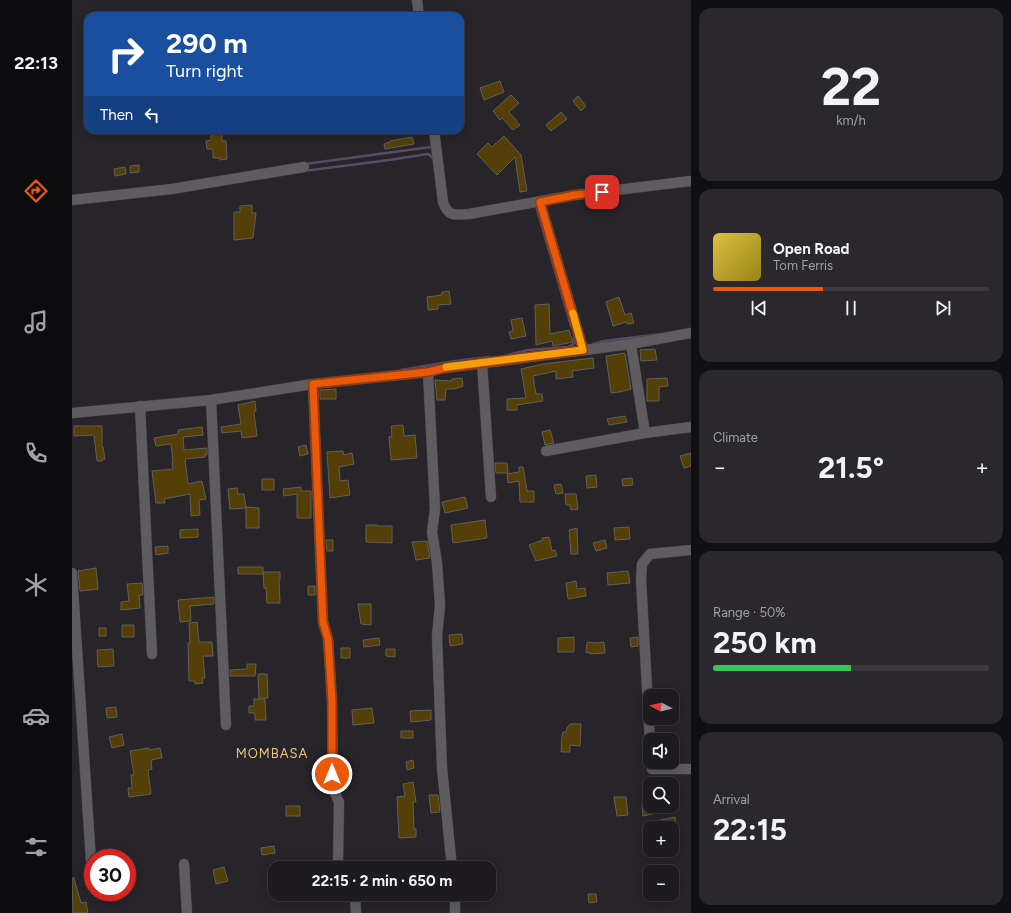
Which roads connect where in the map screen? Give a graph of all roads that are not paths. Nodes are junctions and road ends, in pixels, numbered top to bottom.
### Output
1 (417, 0) edge
2 (418, 12) edge
3 (434, 134) edge
4 (304, 167) dead end
5 (691, 181) edge
6 (72, 200) edge
7 (540, 202) junction
8 (691, 333) edge
9 (631, 344) junction
10 (583, 350) junction
11 (482, 363) junction
12 (428, 372) junction
13 (313, 384) junction
14 (211, 400) junction
15 (140, 406) junction
16 (72, 413) edge
17 (691, 427) edge
18 (646, 433) junction
19 (546, 451) dead end
20 (491, 497) dead end
21 (691, 550) edge
22 (72, 573) edge
23 (152, 654) dead end
24 (226, 725) dead end
25 (649, 733) edge
26 (679, 769) edge
27 (691, 769) edge
28 (90, 849) edge
29 (338, 861) edge
30 (451, 861) edge
31 (184, 864) dead end
32 (355, 901) edge
33 (455, 901) edge
34 (187, 913) edge
35 (356, 913) edge
36 (455, 913) edge

1 - 2 street
3 - 7 street
4 - 6 street
5 - 7 street
7 - 10 street
8 - 9 street
9 - 10 street
9 - 18 street
10 - 11 street
11 - 12 street
11 - 20 street
12 - 13 street
12 - 30 street
13 - 14 street
13 - 29 street
14 - 15 street
14 - 24 street
15 - 16 street
15 - 23 street
17 - 18 street
18 - 19 street
21 - 25 street
22 - 28 street
26 - 27 street
31 - 34 street
32 - 35 street
33 - 36 street

